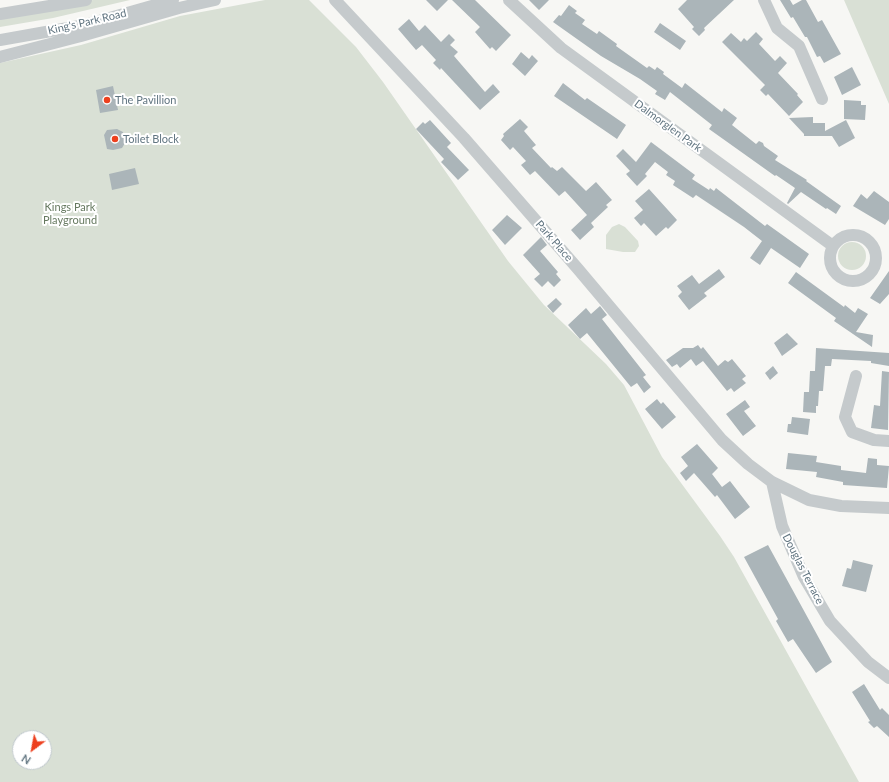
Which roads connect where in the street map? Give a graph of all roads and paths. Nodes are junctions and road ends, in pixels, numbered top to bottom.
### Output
1 (86, 0) edge
2 (173, 0) edge
3 (215, 0) edge
4 (335, 0) edge
5 (509, 0) edge
6 (764, 0) edge
7 (0, 14) edge
8 (80, 31) junction
9 (0, 40) edge
10 (0, 58) edge
11 (822, 99) dead end
12 (833, 246) dead end
13 (856, 376) dead end
14 (889, 441) edge
15 (772, 482) junction
16 (889, 508) edge
17 (889, 678) edge

1 - 7 street
2 - 8 street, King's Park Road
3 - 8 street
4 - 15 street, Park Place
5 - 12 street, Dalmorglen Park
6 - 11 street
8 - 9 street, King's Park Road
8 - 10 street
13 - 14 street
15 - 16 street, Park Place
15 - 17 street, Douglas Terrace

